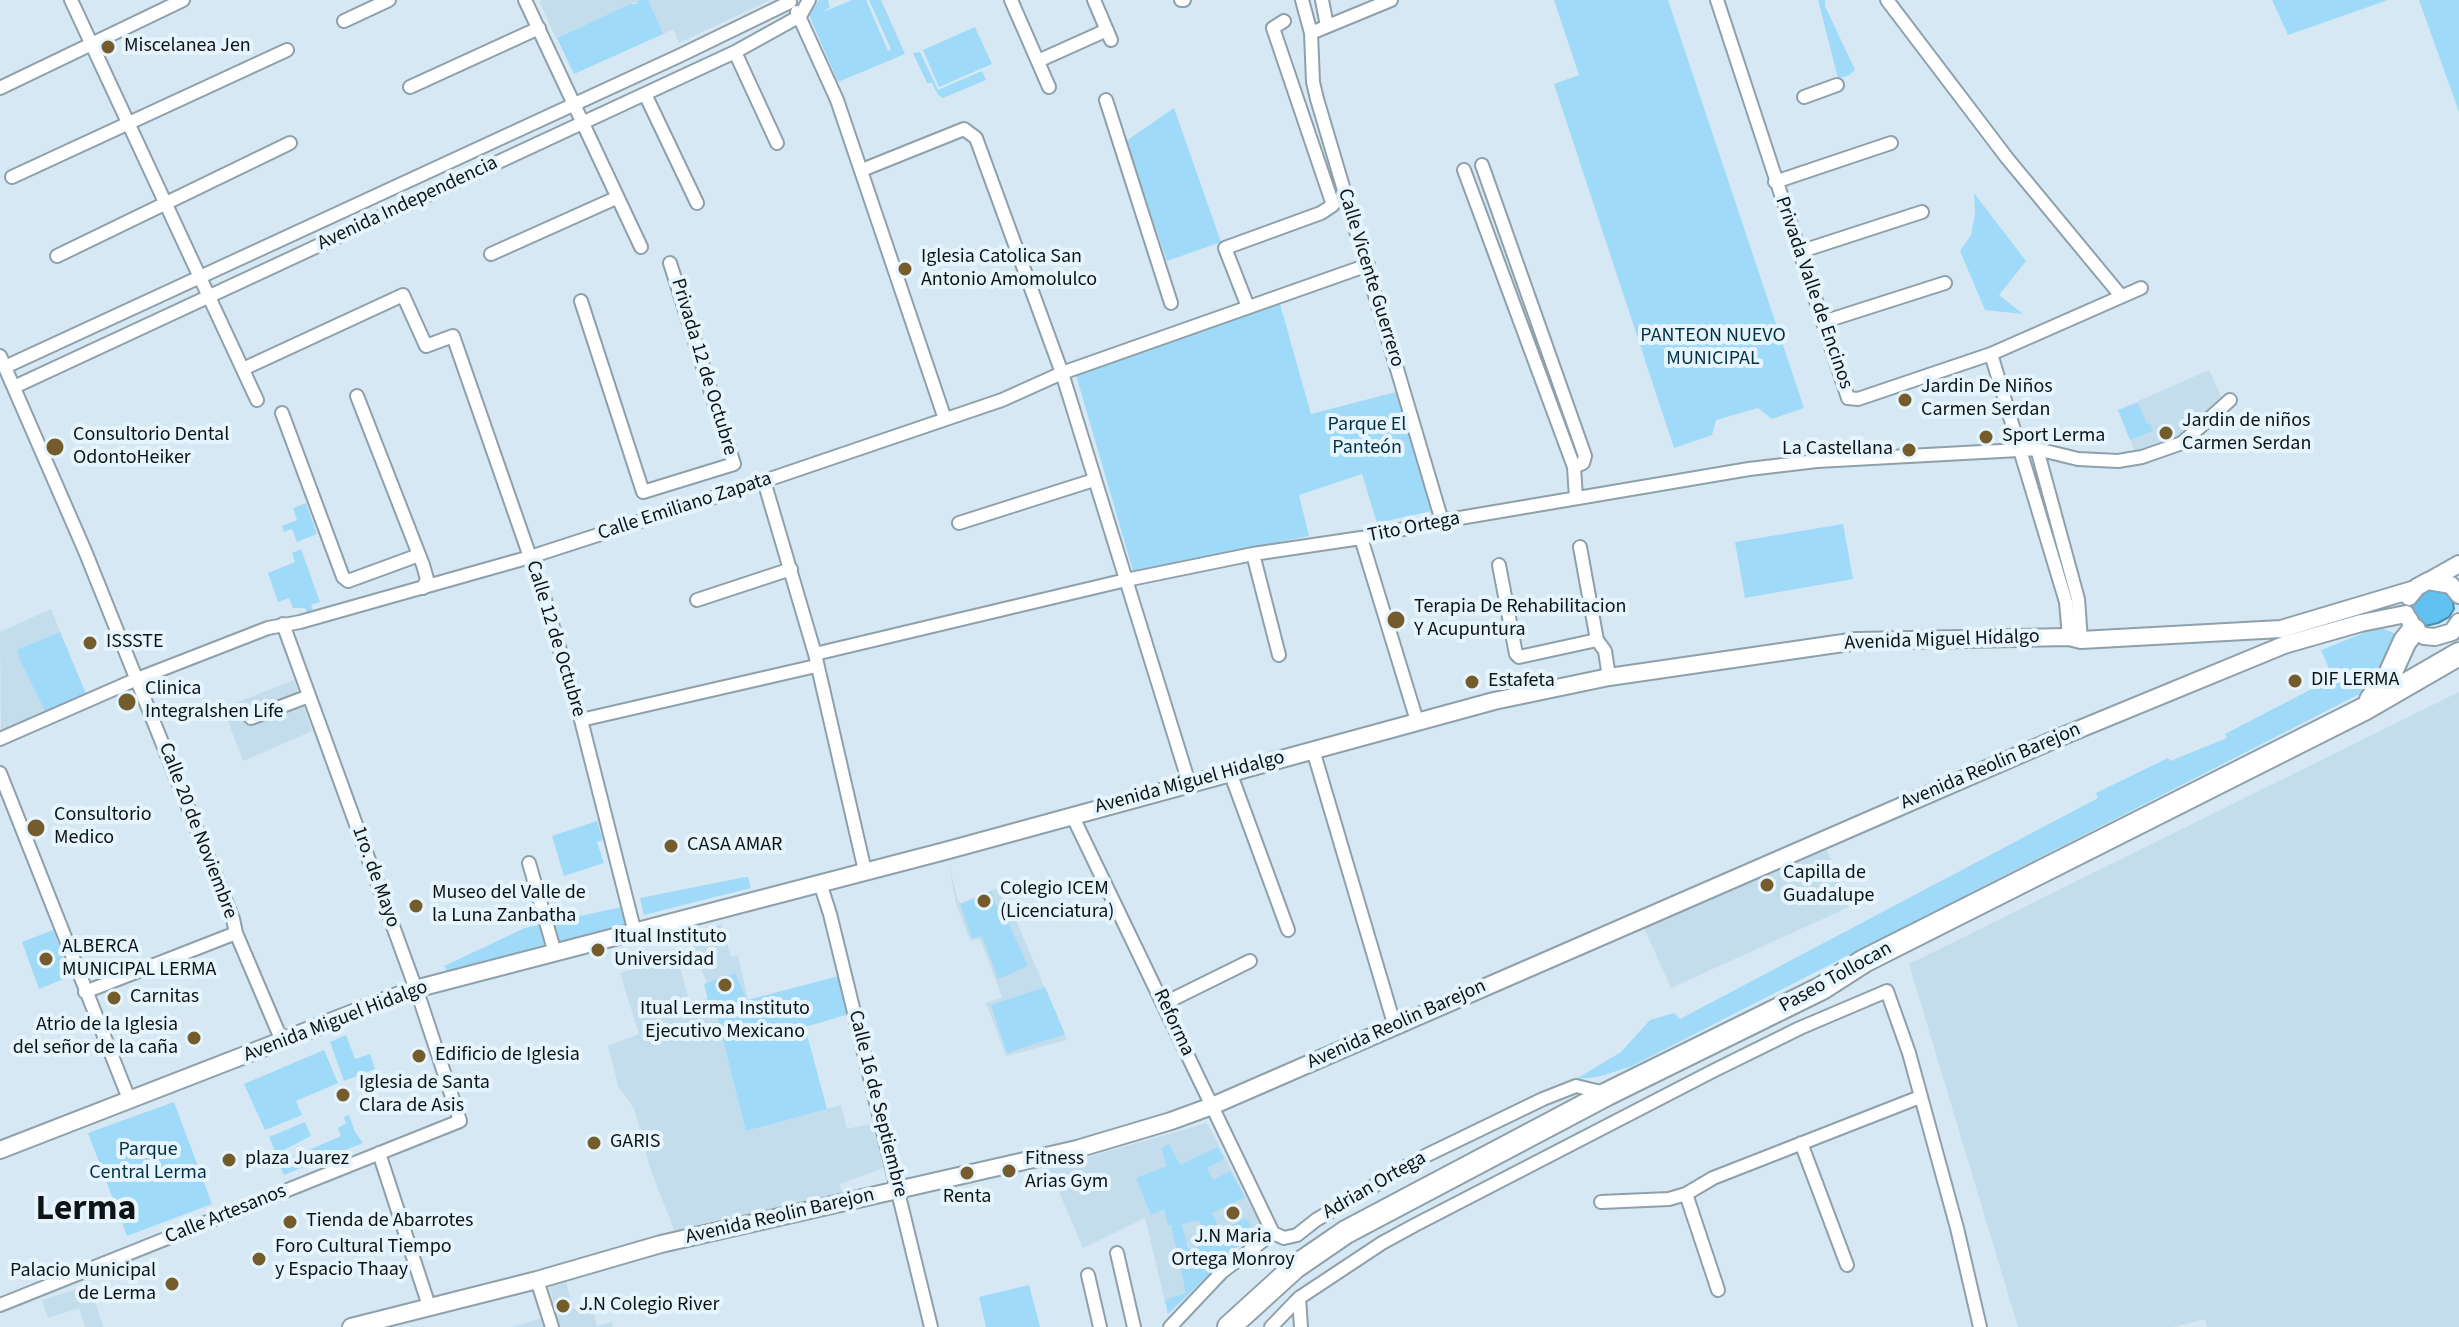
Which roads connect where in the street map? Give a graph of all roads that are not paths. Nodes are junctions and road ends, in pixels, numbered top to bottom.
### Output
1 (71, 0) edge
2 (183, 0) edge
3 (389, 0) edge
4 (525, 0) edge
5 (809, 0) edge
6 (1011, 0) edge
7 (1094, 0) edge
8 (1302, 0) edge
9 (1322, 0) edge
10 (1391, 0) edge
11 (1717, 0) edge
12 (1887, 0) edge
13 (790, 1) edge
14 (800, 16) junction
15 (344, 21) dead end
16 (1278, 25) dead end
17 (1327, 26) junction
18 (539, 28) junction
19 (1311, 33) junction
20 (91, 44) junction
21 (287, 50) dead end
22 (735, 52) junction
23 (681, 55) junction
24 (1038, 61) junction
25 (689, 73) junction
26 (1837, 85) dead end
27 (410, 87) dead end
28 (1049, 87) dead end
29 (0, 88) edge
30 (645, 94) junction
31 (1804, 97) dead end
32 (1106, 100) dead end
33 (572, 104) junction
34 (128, 123) junction
35 (581, 124) junction
36 (290, 143) dead end
37 (777, 143) dead end
38 (1891, 143) dead end
39 (1482, 165) dead end
40 (862, 170) junction
41 (1464, 170) dead end
42 (12, 177) dead end
43 (1775, 182) junction
44 (390, 189) junction
45 (616, 198) junction
46 (164, 203) junction
47 (697, 203) dead end
48 (401, 207) junction
49 (1922, 212) dead end
50 (641, 247) dead end
51 (1799, 252) junction
52 (491, 254) dead end
53 (57, 256) dead end
54 (670, 263) dead end
55 (1368, 265) junction
56 (201, 277) junction
57 (1945, 283) dead end
58 (2141, 288) dead end
59 (2121, 296) junction
60 (210, 297) junction
61 (581, 301) dead end
62 (1171, 303) dead end
63 (1248, 307) junction
64 (1823, 322) junction
65 (1991, 354) junction
66 (2, 362) edge
67 (243, 369) junction
68 (1062, 373) junction
69 (14, 387) junction
70 (357, 396) dead end
71 (257, 400) dead end
72 (2230, 400) dead end
73 (282, 413) dead end
74 (945, 419) junction
75 (2012, 424) junction
76 (2037, 449) junction
77 (2021, 450) junction
78 (1574, 467) junction
79 (688, 479) junction
80 (1094, 480) junction
81 (764, 481) junction
82 (1576, 498) junction
83 (696, 503) junction
84 (1442, 521) junction
85 (959, 523) dead end
86 (1361, 538) junction
87 (1580, 547) dead end
88 (1253, 554) junction
89 (419, 555) junction
90 (530, 557) junction
91 (2459, 564) edge
92 (1499, 565) dead end
93 (791, 569) junction
94 (1126, 580) junction
95 (2422, 585) junction
96 (423, 588) junction
97 (2459, 595) edge
98 (697, 600) dead end
99 (2072, 601) junction
100 (2410, 622) junction
101 (283, 624) junction
102 (2455, 635) edge
103 (2283, 637) junction
104 (2075, 639) junction
105 (1597, 640) junction
106 (1279, 655) dead end
107 (816, 660) junction
108 (1609, 677) junction
109 (137, 679) junction
110 (309, 696) junction
111 (2364, 709) junction
112 (251, 718) dead end
113 (581, 720) junction
114 (1417, 721) junction
115 (0, 739) edge
116 (1313, 750) junction
117 (1230, 772) junction
118 (0, 773) edge
119 (1189, 783) junction
120 (1072, 815) junction
121 (529, 863) dead end
122 (865, 871) junction
123 (820, 883) junction
124 (1288, 930) dead end
125 (236, 933) junction
126 (635, 933) junction
127 (555, 953) junction
128 (1250, 961) dead end
129 (415, 989) junction
130 (85, 992) junction
131 (1165, 1003) junction
132 (1395, 1027) junction
133 (282, 1041) junction
134 (1607, 1094) junction
135 (1920, 1097) junction
136 (129, 1099) junction
137 (1212, 1106) junction
138 (452, 1126) joint
139 (1801, 1143) junction
140 (0, 1150) edge
141 (379, 1153) junction
142 (898, 1189) junction
143 (1686, 1194) junction
144 (1601, 1202) dead end
145 (1273, 1233) junction
146 (1117, 1253) dead end
147 (1847, 1265) dead end
148 (1088, 1275) dead end
149 (537, 1280) junction
150 (1718, 1290) dead end
151 (1299, 1298) junction
152 (0, 1305) edge
153 (429, 1306) junction
154 (351, 1327) edge
155 (552, 1327) edge
156 (931, 1327) edge
157 (1100, 1327) edge
158 (1134, 1327) edge
159 (1170, 1327) edge
160 (1229, 1327) edge
161 (1271, 1327) edge
162 (1301, 1327) edge
163 (1980, 1327) edge

1 - 20 street
2 - 20 street
3 - 15 street
4 - 18 street
5 - 14 street
6 - 24 street
7 - 24 street
8 - 19 street, Calle Vicente Guerrero
9 - 17 street
10 - 17 street
11 - 43 street, Privada Valle de Encinos
12 - 59 street
13 - 14 street
13 - 23 street, Avenida Independencia
14 - 22 street, Avenida Independencia
14 - 40 street
16 - 63 street
17 - 19 street
18 - 27 street
18 - 33 street
19 - 55 street, Calle Vicente Guerrero
20 - 29 street
20 - 34 street
21 - 34 street
22 - 25 street, Avenida Independencia
22 - 37 street
23 - 25 street
23 - 33 street, Avenida Independencia
24 - 28 street
25 - 30 street, Avenida Independencia
26 - 31 street
30 - 35 street, Avenida Independencia
30 - 47 street
32 - 62 street
33 - 35 street
33 - 44 street, Avenida Independencia
34 - 42 street
34 - 46 street
35 - 45 street
35 - 48 street, Avenida Independencia
36 - 46 street
38 - 43 street
39 - 78 street
40 - 68 street
40 - 74 street
41 - 78 street
43 - 51 street, Privada Valle de Encinos
44 - 48 street
44 - 56 street, Avenida Independencia
45 - 50 street
45 - 52 street
46 - 53 street
46 - 56 street
48 - 60 street, Avenida Independencia
49 - 51 street
51 - 64 street, Privada Valle de Encinos
54 - 79 street, Privada 12 de Octubre
55 - 63 street, Calle Emiliano Zapata
55 - 84 street, Calle Vicente Guerrero
56 - 60 street
56 - 66 street, Avenida Independencia
57 - 64 street
58 - 59 street, Privada Valle de Encinos
59 - 65 street, Privada Valle de Encinos
60 - 67 street
60 - 69 street, Avenida Independencia
61 - 79 street, Privada 12 de Octubre
63 - 68 street, Calle Emiliano Zapata
64 - 65 street, Privada Valle de Encinos
65 - 75 street
66 - 69 street, Calle 20 de Noviembre
67 - 71 street
67 - 90 street, Calle 12 de Octubre
68 - 74 street, Calle Emiliano Zapata
68 - 80 street
69 - 109 street, Calle 20 de Noviembre
70 - 89 street
72 - 76 street
73 - 89 street
74 - 81 street, Calle Emiliano Zapata
75 - 76 street
75 - 77 street
76 - 77 street, Tito Ortega
76 - 99 street
77 - 82 street, Tito Ortega
77 - 99 street
78 - 82 street
79 - 83 street
80 - 85 street
80 - 94 street
81 - 83 street, Calle Emiliano Zapata
81 - 93 street
82 - 84 street, Tito Ortega
83 - 90 street, Calle Emiliano Zapata
84 - 86 street, Tito Ortega
86 - 88 street, Tito Ortega
86 - 114 street
87 - 105 street
88 - 94 street, Tito Ortega
88 - 106 street
89 - 96 street
90 - 96 street, Calle Emiliano Zapata
90 - 113 street, Calle 12 de Octubre
91 - 95 main road, Avenida Miguel Hidalgo
92 - 105 street
93 - 98 street
93 - 107 street
94 - 107 street, Tito Ortega
94 - 119 street
95 - 97 main road
95 - 100 main road
95 - 103 main road, Avenida Miguel Hidalgo
96 - 101 street, Calle Emiliano Zapata
99 - 104 street
100 - 102 main road, Avenida Reolin Barejon
100 - 103 main road, Avenida Reolin Barejon
100 - 111 highway
101 - 109 street, Calle Emiliano Zapata
101 - 110 street, 1ro. de Mayo
102 - 111 highway, Paseo Tollocan
103 - 104 main road, Avenida Miguel Hidalgo
103 - 132 main road, Avenida Reolin Barejon
104 - 108 main road, Avenida Miguel Hidalgo
105 - 108 street
107 - 113 street, Tito Ortega
107 - 122 street
108 - 114 main road, Avenida Miguel Hidalgo
109 - 115 street, Calle Emiliano Zapata
109 - 125 street, Calle 20 de Noviembre
110 - 112 street
110 - 129 street, 1ro. de Mayo
111 - 134 highway, Paseo Tollocan
113 - 126 street, Calle 12 de Octubre
114 - 116 main road, Avenida Miguel Hidalgo
116 - 117 main road, Avenida Miguel Hidalgo
116 - 132 street
117 - 119 main road, Avenida Miguel Hidalgo
117 - 124 street
118 - 130 street
119 - 120 main road, Avenida Miguel Hidalgo
120 - 122 main road, Avenida Miguel Hidalgo
120 - 131 street, Reforma
121 - 127 street
122 - 123 main road, Avenida Miguel Hidalgo
123 - 126 main road, Avenida Miguel Hidalgo
123 - 142 street, Calle 16 de Septiembre
125 - 130 street
125 - 133 street, Calle 20 de Noviembre
126 - 127 main road, Avenida Miguel Hidalgo
127 - 129 main road, Avenida Miguel Hidalgo
128 - 131 street
129 - 133 main road, Avenida Miguel Hidalgo
129 - 138 street, 1ro. de Mayo
130 - 136 street
131 - 137 street, Reforma
132 - 137 main road, Avenida Reolin Barejon
133 - 136 main road, Avenida Miguel Hidalgo
134 - 145 street, Adrian Ortega
134 - 160 highway, Paseo Tollocan
135 - 139 street
135 - 151 street
135 - 163 street
136 - 140 main road, Avenida Miguel Hidalgo
137 - 142 main road, Avenida Reolin Barejon
137 - 145 street, Reforma
138 - 141 street, Calle Artesanos
139 - 143 street
139 - 147 street
141 - 152 street, Calle Artesanos
141 - 153 street
142 - 149 main road, Avenida Reolin Barejon
142 - 156 street, Calle 16 de Septiembre
143 - 144 street
143 - 150 street
145 - 159 street, Adrian Ortega
146 - 158 street
148 - 157 street
149 - 153 main road, Avenida Reolin Barejon
149 - 155 street
151 - 161 street
151 - 162 street
153 - 154 main road, Avenida Reolin Barejon

